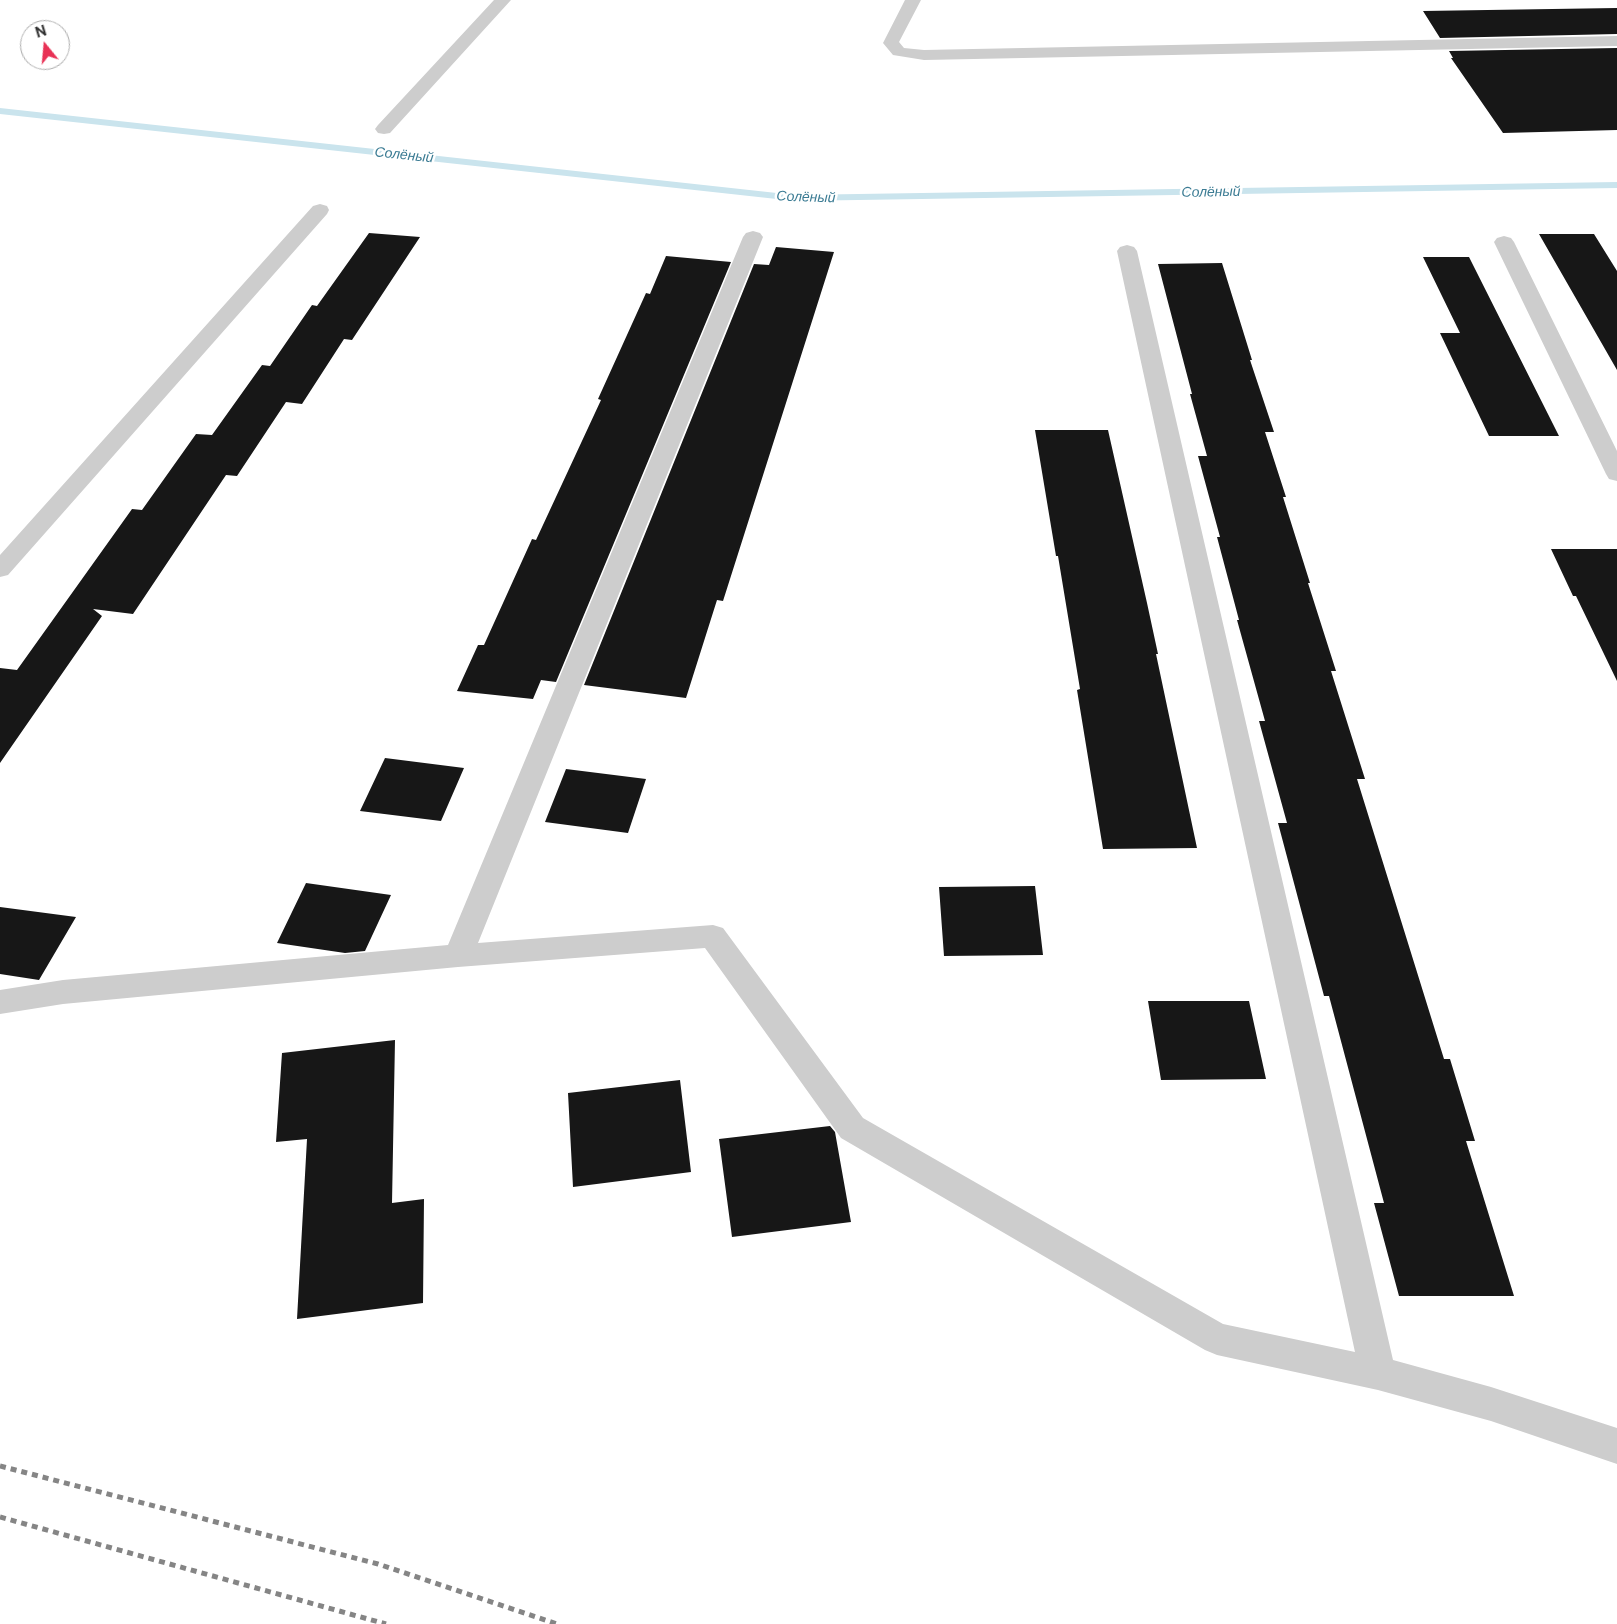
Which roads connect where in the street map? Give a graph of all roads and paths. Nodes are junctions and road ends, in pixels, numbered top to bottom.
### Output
1 (503, 0) edge
2 (913, 0) edge
3 (1617, 41) edge
4 (384, 129) dead end
5 (320, 210) dead end
6 (753, 237) dead end
7 (1504, 242) dead end
8 (1127, 251) dead end
9 (1617, 474) edge
10 (0, 570) edge
11 (458, 956) junction
12 (0, 1002) edge
13 (1378, 1373) junction
14 (1617, 1446) edge

1 - 4 street
2 - 3 street
5 - 10 street
6 - 11 street
7 - 9 street
8 - 13 street
11 - 12 street
11 - 13 street
13 - 14 street

